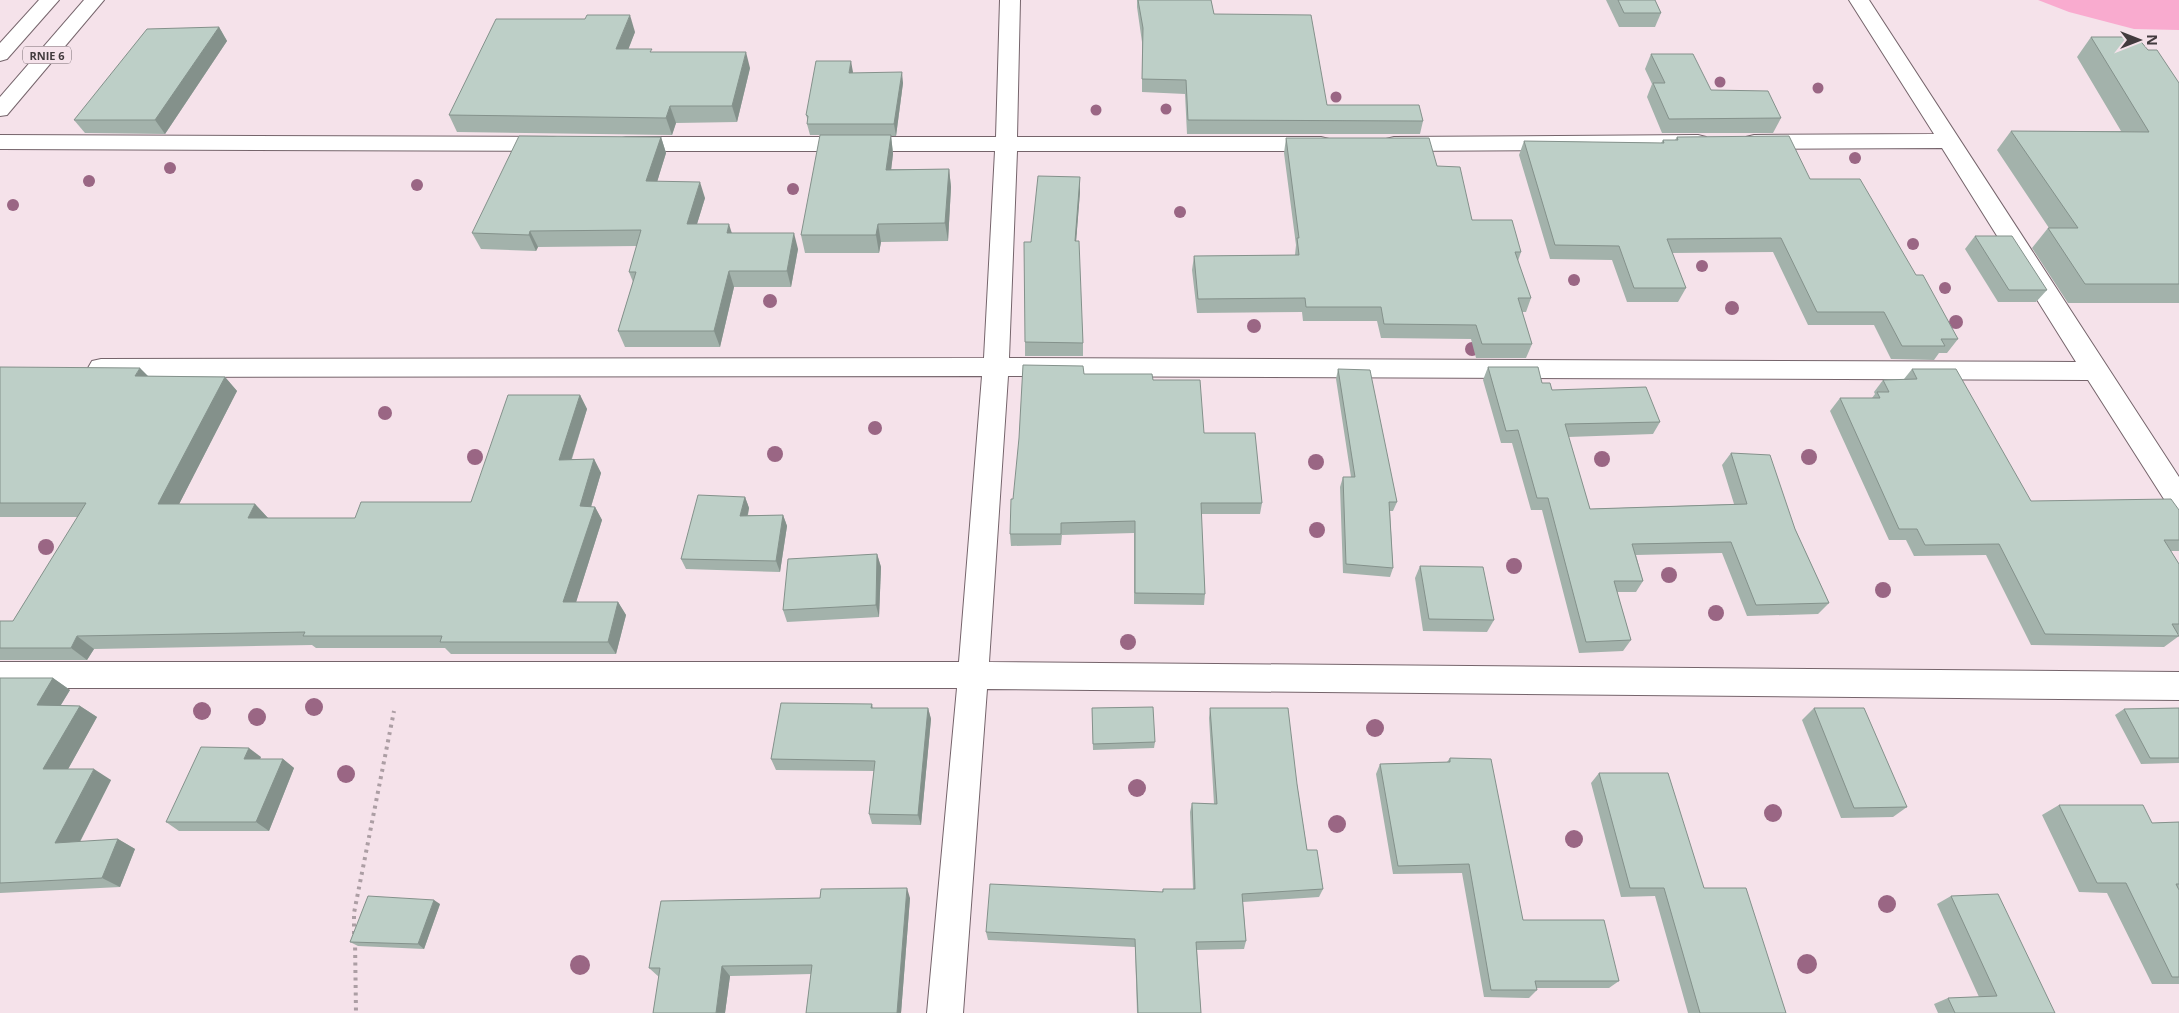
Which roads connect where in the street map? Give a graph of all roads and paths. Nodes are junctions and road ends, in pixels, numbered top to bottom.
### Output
1 (48, 0) edge
2 (94, 0) edge
3 (1010, 0) edge
4 (1859, 0) edge
5 (0, 55) edge
6 (0, 110) edge
7 (1948, 141) junction
8 (0, 142) edge
9 (569, 144) edge
10 (609, 144) edge
11 (1345, 144) edge
12 (1374, 144) edge
13 (1008, 145) junction
14 (996, 367) junction
15 (80, 368) edge
16 (2095, 371) junction
17 (2179, 499) edge
18 (401, 674) junction
19 (972, 675) junction
20 (0, 676) edge
21 (2179, 686) edge
22 (356, 1013) edge
23 (946, 1013) edge

1 - 5 street, RNIE 6
2 - 6 street, RNIE 6
3 - 13 street
4 - 7 street
7 - 12 street
7 - 16 street
8 - 9 street
10 - 13 street
11 - 13 street
13 - 14 street
14 - 15 street
14 - 16 street
14 - 19 street
16 - 17 street
18 - 19 street
18 - 20 street
18 - 22 path
19 - 21 street
19 - 23 street

